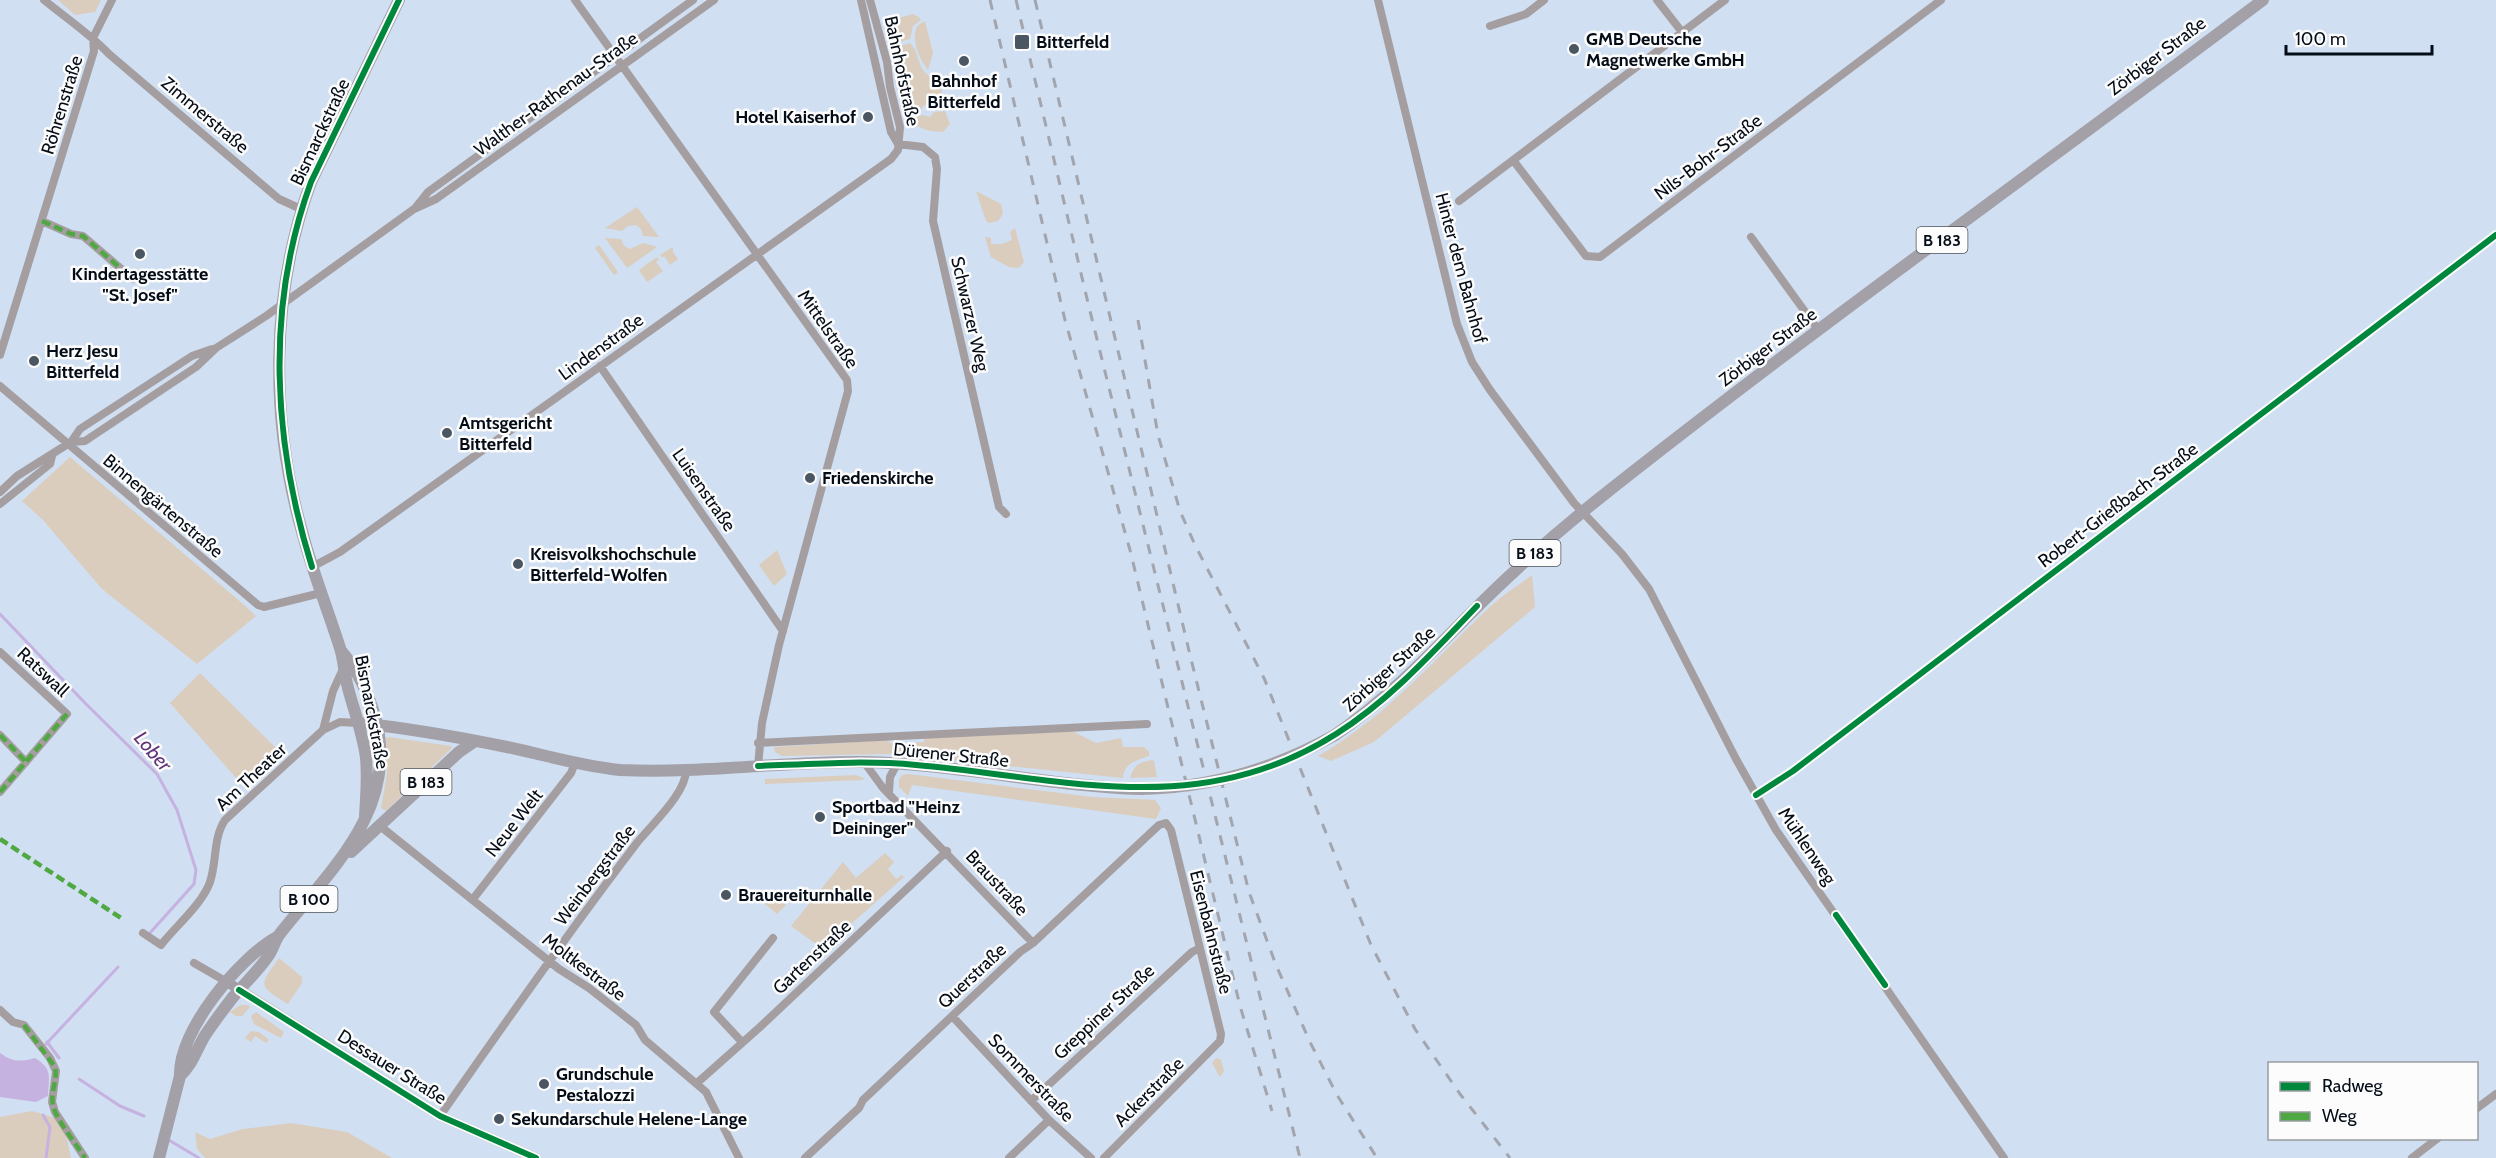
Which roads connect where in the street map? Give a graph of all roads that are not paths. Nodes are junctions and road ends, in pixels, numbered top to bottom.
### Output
1 (44, 0) edge
2 (112, 0) edge
3 (399, 0) edge
4 (575, 0) edge
5 (693, 0) edge
6 (714, 0) edge
7 (861, 0) edge
8 (870, 0) edge
9 (1378, 0) edge
10 (1544, 0) edge
11 (1656, 0) edge
12 (1725, 0) edge
13 (1941, 0) edge
14 (2263, 0) edge
15 (1490, 26) dead end
16 (1682, 32) junction
17 (93, 38) junction
18 (617, 55) junction
19 (622, 63) junction
20 (898, 144) junction
21 (1513, 160) junction
22 (1459, 201) dead end
23 (301, 209) junction
24 (414, 209) junction
25 (42, 221) junction
26 (2496, 235) edge
27 (1751, 237) dead end
28 (757, 255) junction
29 (133, 279) dead end
30 (283, 303) junction
31 (1819, 331) junction
32 (216, 348) junction
33 (0, 355) edge
34 (600, 366) junction
35 (0, 386) edge
36 (69, 443) junction
37 (52, 456) junction
38 (0, 492) edge
39 (0, 504) edge
40 (1583, 512) junction
41 (1006, 514) dead end
42 (312, 567) junction
43 (321, 593) junction
44 (783, 631) junction
45 (341, 651) junction
46 (0, 652) edge
47 (343, 668) junction
48 (358, 723) junction
49 (1147, 724) dead end
50 (377, 725) junction
51 (323, 730) junction
52 (0, 735) edge
53 (475, 741) junction
54 (758, 743) junction
55 (26, 762) junction
56 (864, 762) junction
57 (574, 763) junction
58 (897, 764) junction
59 (758, 766) junction
60 (686, 770) junction
61 (1141, 789) joint
62 (0, 792) edge
63 (889, 792) junction
64 (1756, 795) junction
65 (364, 817) junction
66 (1166, 823) joint
67 (380, 826) junction
68 (947, 851) junction
69 (340, 861) junction
70 (472, 899) junction
71 (143, 933) dead end
72 (277, 938) junction
73 (773, 938) dead end
74 (1033, 943) junction
75 (1200, 948) junction
76 (549, 961) junction
77 (194, 963) dead end
78 (226, 982) junction
79 (239, 990) junction
80 (0, 1010) edge
81 (952, 1016) junction
82 (742, 1042) junction
83 (1216, 1047) joint
84 (180, 1076) junction
85 (697, 1083) junction
86 (2496, 1094) edge
87 (1031, 1101) junction
88 (2478, 1108) edge
89 (440, 1116) junction
90 (1049, 1120) junction
91 (2435, 1140) edge
92 (85, 1158) edge
93 (159, 1158) edge
94 (536, 1158) edge
95 (738, 1158) edge
96 (805, 1158) edge
97 (1009, 1158) edge
98 (1091, 1158) edge
99 (1104, 1158) edge
100 (2004, 1158) edge
101 (2412, 1158) edge

1 - 17 street, Zimmerstraße
2 - 17 street, Röhrenstraße
3 - 23 main road, Bismarckstraße / B 100
4 - 18 street, Mittelstraße
5 - 18 street, Walther-Rathenau-Straße
6 - 19 street, Walther-Rathenau-Straße
7 - 20 street, Bahnhofstraße
8 - 20 street, Bahnhofstraße
9 - 40 street, Hinter dem Bahnhof
10 - 15 street
11 - 16 street
12 - 16 street
13 - 21 street, Nils-Bohr-Straße
14 - 31 main road, Zörbiger Straße / B 183
16 - 21 street
17 - 23 street, Zimmerstraße
17 - 25 street, Röhrenstraße
18 - 19 street, Mittelstraße
18 - 24 street, Walther-Rathenau-Straße
19 - 24 street, Walther-Rathenau-Straße
19 - 28 street, Mittelstraße
20 - 28 street, Lindenstraße
20 - 41 street, Schwarzer Weg
21 - 22 street
23 - 30 main road, Bismarckstraße / B 100
24 - 30 street, Walther-Rathenau-Straße
25 - 29 street
25 - 33 street, Röhrenstraße
26 - 64 street, Robert-Grießbach-Straße
27 - 31 street
28 - 34 street, Lindenstraße
28 - 44 street, Mittelstraße
30 - 32 street, Walther-Rathenau-Straße
30 - 42 main road, Bismarckstraße / B 100
31 - 40 main road, Zörbiger Straße / B 183
32 - 36 street, Walther-Rathenau-Straße
32 - 36 street, Walther-Rathenau-Straße
34 - 42 street, Lindenstraße
34 - 44 street, Luisenstraße
35 - 36 street, Binnengärtenstraße
36 - 37 street, Walther-Rathenau-Straße
36 - 43 street, Binnengärtenstraße
37 - 38 street, Walther-Rathenau-Straße
37 - 39 street, Walther-Rathenau-Straße
40 - 61 main road, Zörbiger Straße / B 183, bridge
40 - 64 street, Mühlenweg
42 - 43 main road, Bismarckstraße / B 100
43 - 45 main road, Bismarckstraße / B 100
44 - 54 street, Mittelstraße
45 - 47 main road, Bismarckstraße / B 100
45 - 50 main road, Bismarckstraße / B 100
46 - 55 street, Ratswall
47 - 48 main road, Bismarckstraße / B 100
47 - 51 street
48 - 50 main road, Dürener Straße / B 183
48 - 51 street, Am Theater
48 - 65 main road, Bismarckstraße / B 100
49 - 54 street, Dürener Straße
50 - 53 main road, Dürener Straße / B 183
50 - 65 main road, Bismarckstraße / B 100
51 - 71 street, Am Theater
52 - 55 street
53 - 57 main road, Dürener Straße / B 183
53 - 67 main road, B 183
54 - 59 street, Mittelstraße
55 - 62 street
56 - 58 main road, Dürener Straße / B 183
56 - 59 main road, Dürener Straße / B 183
56 - 63 street, Braustraße
57 - 60 main road, Dürener Straße / B 183
57 - 70 street, Neue Welt
58 - 61 main road, Dürener Straße / B 183
58 - 63 street
59 - 60 main road, Dürener Straße / B 183
60 - 76 street, Weinbergstraße
63 - 68 street, Braustraße
64 - 100 street, Mühlenweg
65 - 69 main road, Bismarckstraße / B 100
66 - 74 street, Querstraße
66 - 75 street, Eisenbahnstraße
67 - 69 main road, B 183
67 - 70 street, Moltkestraße
68 - 74 street, Braustraße
68 - 82 street, Gartenstraße
69 - 72 main road, Bismarckstraße / B 100
70 - 76 street, Moltkestraße
72 - 78 main road, Bismarckstraße / B 100
72 - 79 main road, Bismarckstraße / B 100
73 - 82 street
74 - 81 street, Querstraße
75 - 83 street, Eisenbahnstraße
75 - 87 street, Greppiner Straße
76 - 85 street, Moltkestraße
76 - 89 street, Weinbergstraße
77 - 78 street
78 - 79 street, Dessauer Straße
78 - 84 main road, B 100
79 - 84 main road, B 100
79 - 89 street, Dessauer Straße
80 - 92 street
81 - 87 street, Sommerstraße
81 - 96 street, Querstraße
82 - 85 street, Gartenstraße
83 - 99 street, Ackerstraße
84 - 93 main road, B 100
85 - 95 street, Moltkestraße
86 - 88 street
87 - 90 street, Sommerstraße
89 - 94 street, Dessauer Straße
90 - 97 street
90 - 98 street, Sommerstraße
91 - 101 street

